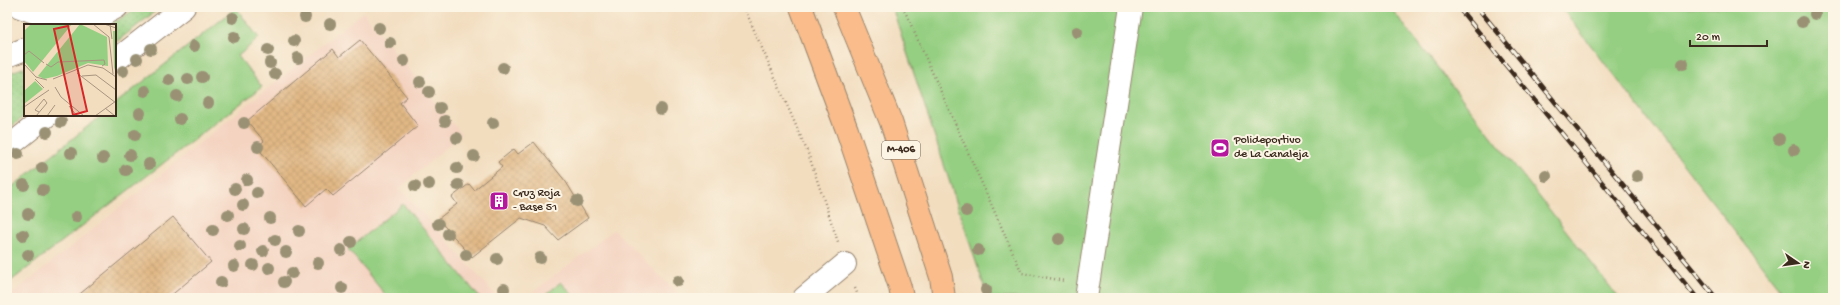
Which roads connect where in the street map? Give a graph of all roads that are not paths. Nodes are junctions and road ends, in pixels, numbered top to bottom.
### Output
1 (20, 7) edge
2 (116, 7) edge
3 (184, 7) edge
4 (801, 7) edge
5 (844, 7) edge
6 (1131, 7) edge
7 (89, 23) edge
8 (24, 49) edge
9 (7, 56) edge
10 (116, 60) edge
11 (47, 116) edge
12 (7, 148) edge
13 (845, 264) road end
14 (1087, 292) edge
15 (804, 298) edge
16 (902, 298) edge
17 (944, 298) edge

1 - 7 street
2 - 7 street
3 - 10 street
4 - 16 highway
5 - 17 highway, M-406
6 - 14 street
8 - 9 street
11 - 12 street
13 - 15 street

